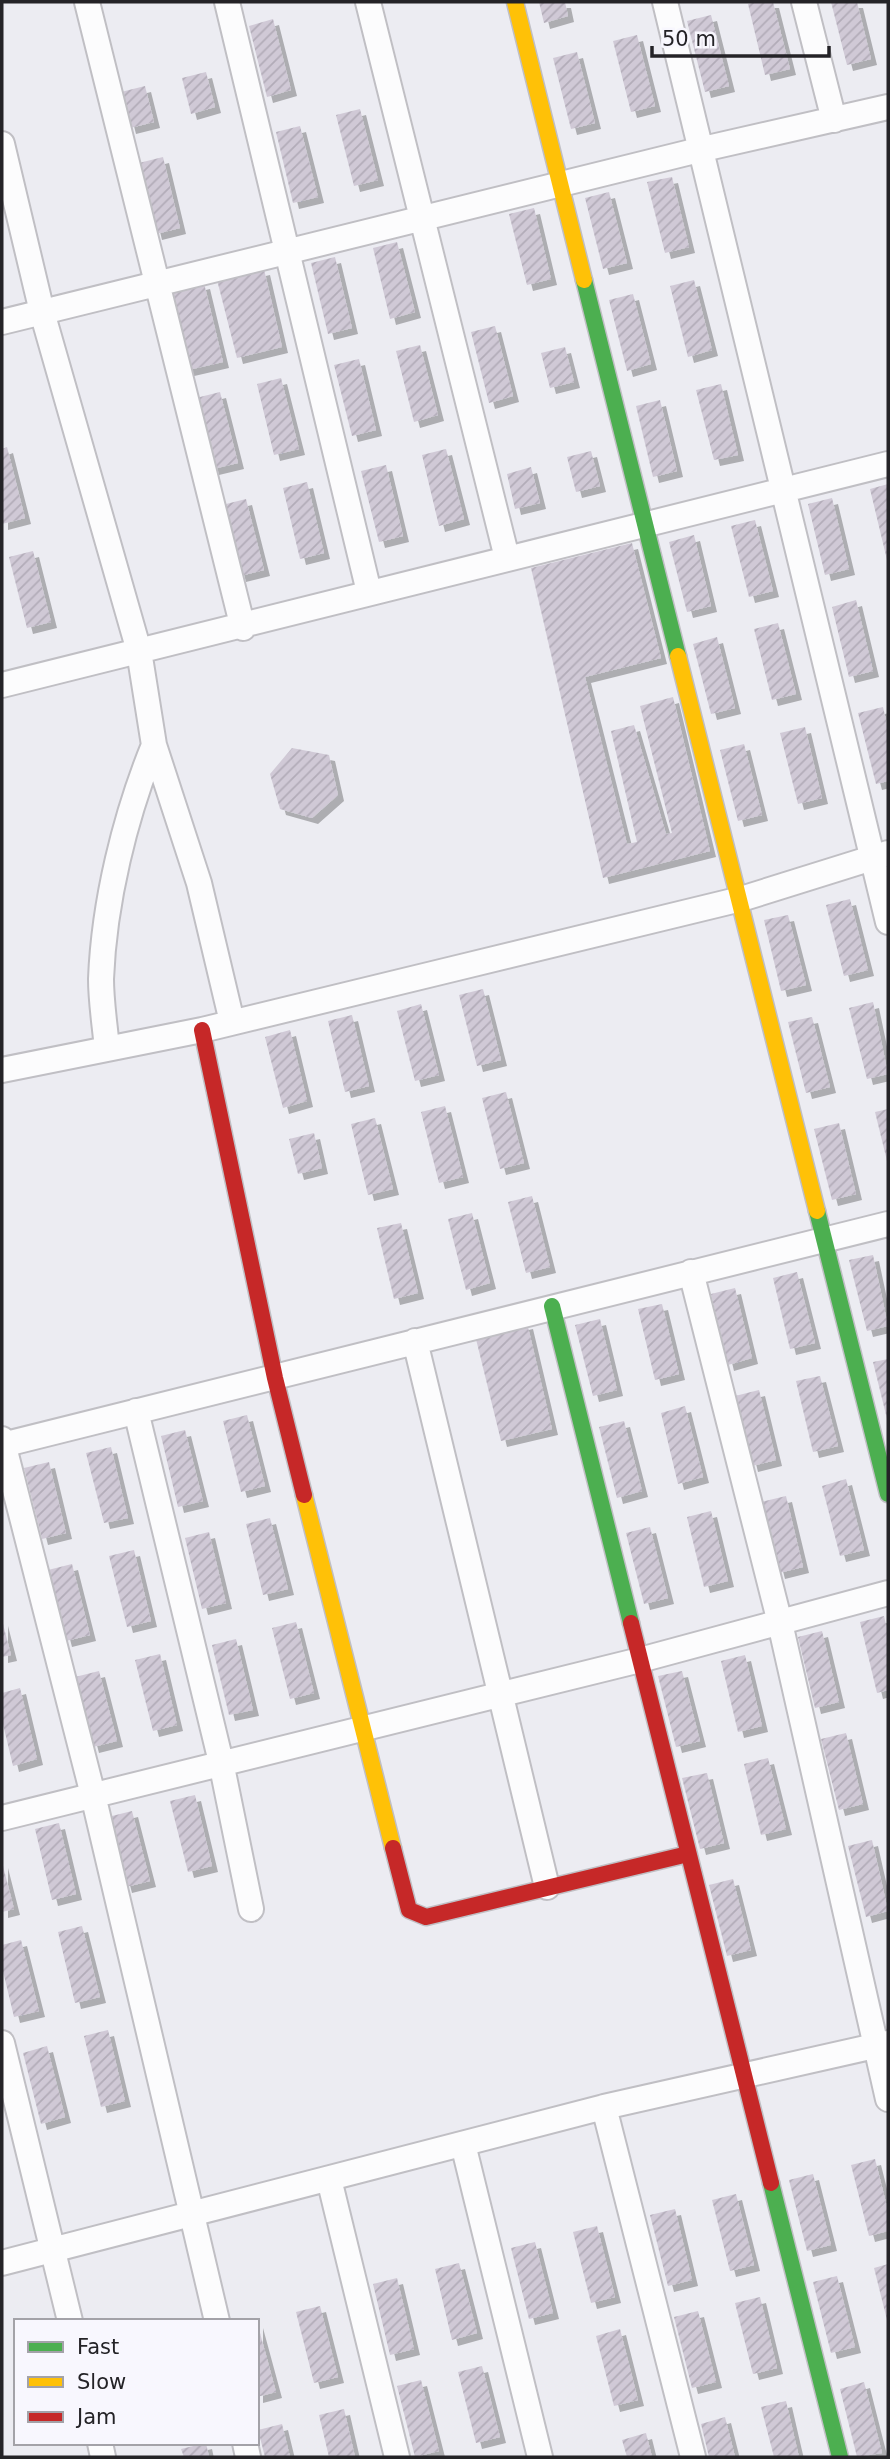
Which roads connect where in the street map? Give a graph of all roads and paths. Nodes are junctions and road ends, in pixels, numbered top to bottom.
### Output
1 (87, 2) edge
2 (227, 2) edge
3 (368, 2) edge
4 (515, 2) edge
5 (665, 2) edge
6 (804, 2) edge
7 (888, 107) edge
8 (834, 120) junction
9 (2, 144) edge
10 (703, 149) junction
11 (561, 186) junction
12 (423, 220) junction
13 (285, 253) junction
14 (159, 284) junction
15 (42, 313) junction
16 (2, 322) edge
17 (888, 464) edge
18 (782, 489) junction
19 (645, 524) junction
20 (507, 558) junction
21 (369, 592) junction
22 (243, 628) junction
23 (139, 651) junction
24 (2, 685) edge
25 (154, 745) junction
26 (880, 855) edge
27 (741, 899) junction
28 (888, 922) edge
29 (232, 1022) junction
30 (202, 1030) junction
31 (107, 1049) junction
32 (2, 1070) edge
33 (888, 1224) edge
34 (824, 1238) junction
35 (691, 1272) junction
36 (552, 1306) junction
37 (415, 1341) junction
38 (275, 1378) junction
39 (136, 1411) junction
40 (2, 1443) edge
41 (888, 1494) edge
42 (888, 1593) edge
43 (780, 1623) junction
44 (640, 1660) junction
45 (500, 1695) junction
46 (361, 1728) junction
47 (221, 1762) junction
48 (93, 1795) junction
49 (2, 1818) edge
50 (688, 1854) junction
51 (547, 1886) junction
52 (251, 1909) dead end
53 (2, 2043) edge
54 (881, 2045) edge
55 (743, 2074) junction
56 (888, 2099) edge
57 (604, 2107) junction
58 (463, 2144) junction
59 (330, 2179) junction
60 (193, 2214) junction
61 (53, 2248) junction
62 (2, 2263) edge
63 (71, 2319) edge
64 (217, 2319) edge
65 (397, 2457) edge
66 (540, 2457) edge
67 (693, 2457) edge
68 (840, 2457) edge

1 - 14 street
2 - 13 street
3 - 12 street
4 - 11 street
5 - 10 street
6 - 8 street
7 - 8 street
8 - 10 street
9 - 15 street
10 - 11 street
10 - 18 street
11 - 12 street
11 - 19 street
12 - 13 street
12 - 20 street
13 - 14 street
13 - 21 street
14 - 15 street
14 - 22 street
15 - 16 street
15 - 23 street
17 - 18 street
18 - 19 street
18 - 26 street
19 - 20 street
19 - 27 street
20 - 21 street
21 - 22 street
22 - 23 street
23 - 24 street
23 - 25 street
25 - 29 street
25 - 31 street
26 - 27 street
26 - 28 street
27 - 29 street
27 - 34 street
29 - 30 street
30 - 31 street
30 - 38 street
31 - 32 street
33 - 34 street
34 - 35 street
34 - 41 street
35 - 36 street
35 - 43 street
36 - 37 street
36 - 44 street
37 - 38 street
37 - 45 street
38 - 39 street
38 - 46 street
39 - 40 street
39 - 47 street
40 - 48 street
42 - 43 street
43 - 44 street
43 - 54 street
44 - 45 street
44 - 50 street
45 - 46 street
45 - 51 street
46 - 47 street
46 - 51 street
47 - 48 street
47 - 52 street
48 - 49 street
48 - 60 street
50 - 51 street
50 - 55 street
53 - 61 street
54 - 55 street
54 - 56 street
55 - 57 street
55 - 68 street
57 - 58 street
57 - 67 street
58 - 59 street
58 - 66 street
59 - 60 street
59 - 65 street
60 - 61 street
60 - 64 street
61 - 62 street
61 - 63 street

